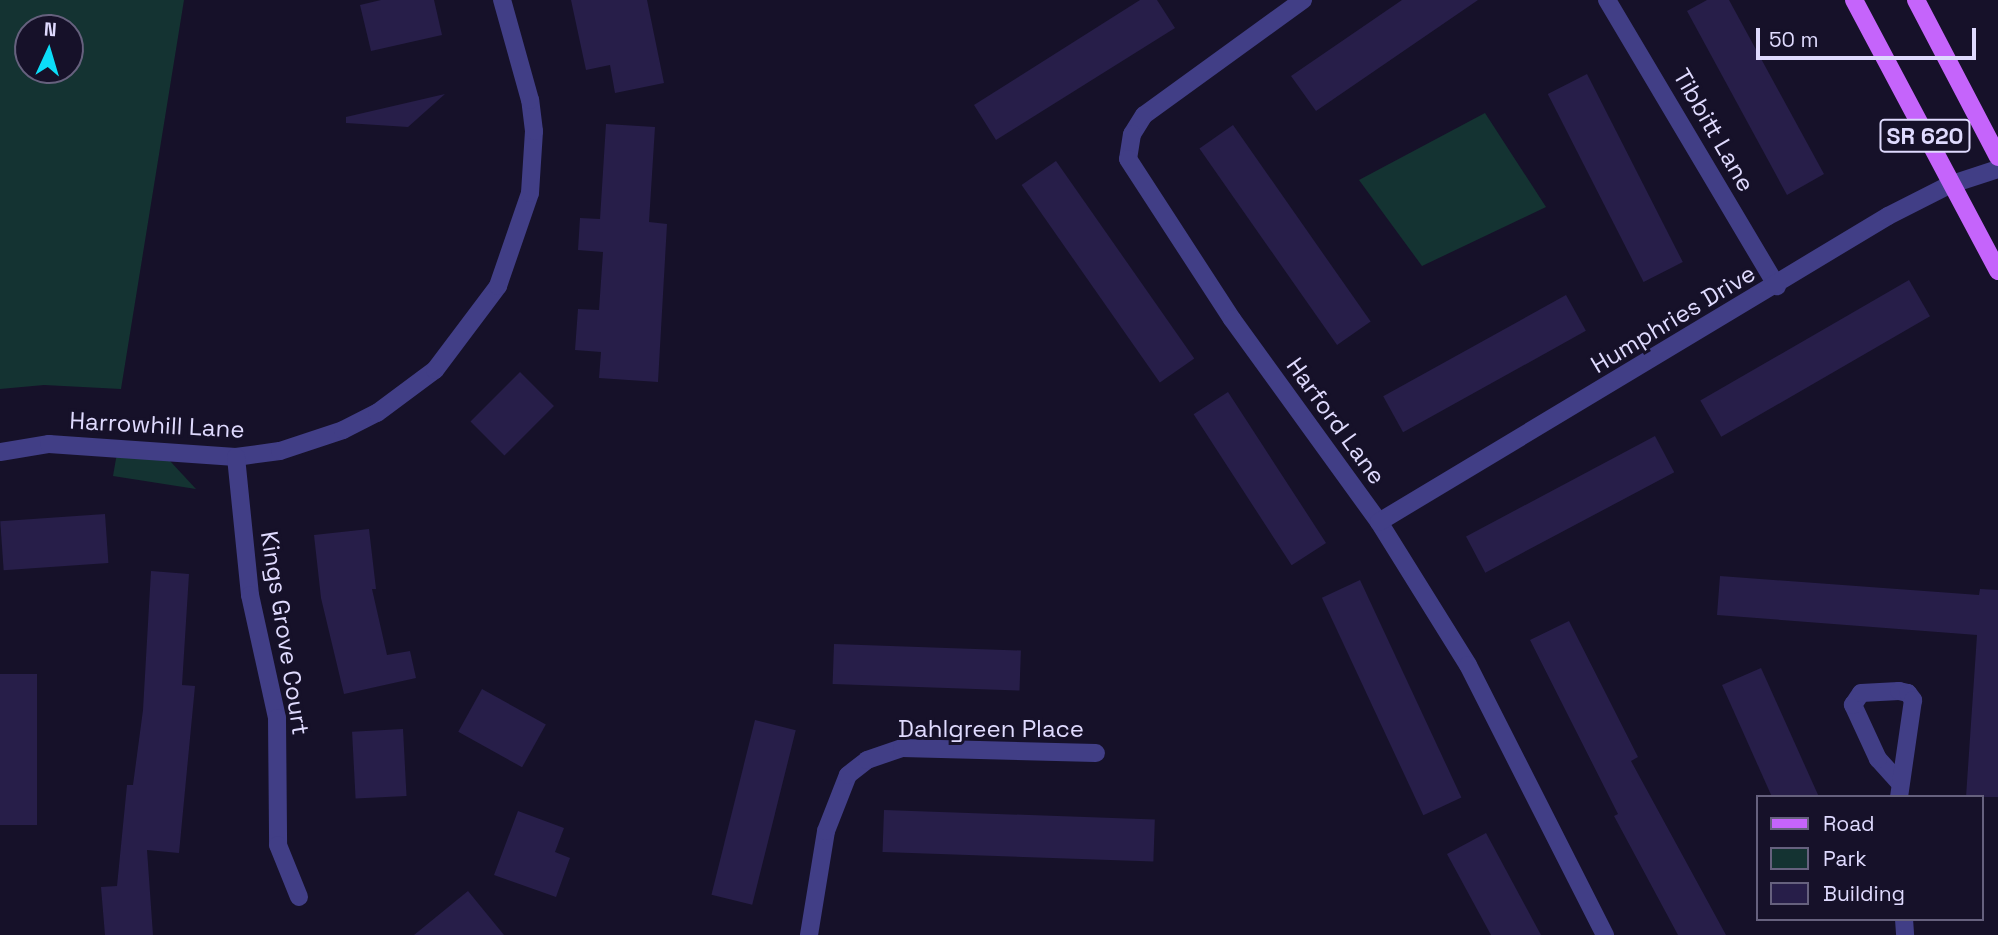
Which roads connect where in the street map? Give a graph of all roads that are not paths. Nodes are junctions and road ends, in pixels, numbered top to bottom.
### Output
1 (502, 0) edge
2 (1303, 0) edge
3 (1607, 0) edge
4 (1854, 0) edge
5 (1916, 0) edge
6 (1998, 157) edge
7 (1998, 169) edge
8 (1949, 185) junction
9 (1998, 271) edge
10 (1777, 286) junction
11 (0, 452) edge
12 (236, 457) junction
13 (1379, 522) junction
14 (1096, 753) dead end
15 (1898, 789) edge
16 (299, 897) dead end
17 (809, 935) edge
18 (1605, 935) edge

1 - 12 street, Harrowhill Lane
2 - 13 street, Harford Lane
3 - 10 street, Tibbitt Lane
4 - 8 main road, SR 620
5 - 6 main road, SR 620
7 - 8 street, Humphries Drive
8 - 9 main road, SR 620
8 - 10 street, Humphries Drive
10 - 13 street, Humphries Drive
11 - 12 street, Harrowhill Lane
12 - 16 street, Kings Grove Court
13 - 18 street, Harford Lane
14 - 17 street, Dahlgreen Place
15 - 15 street

